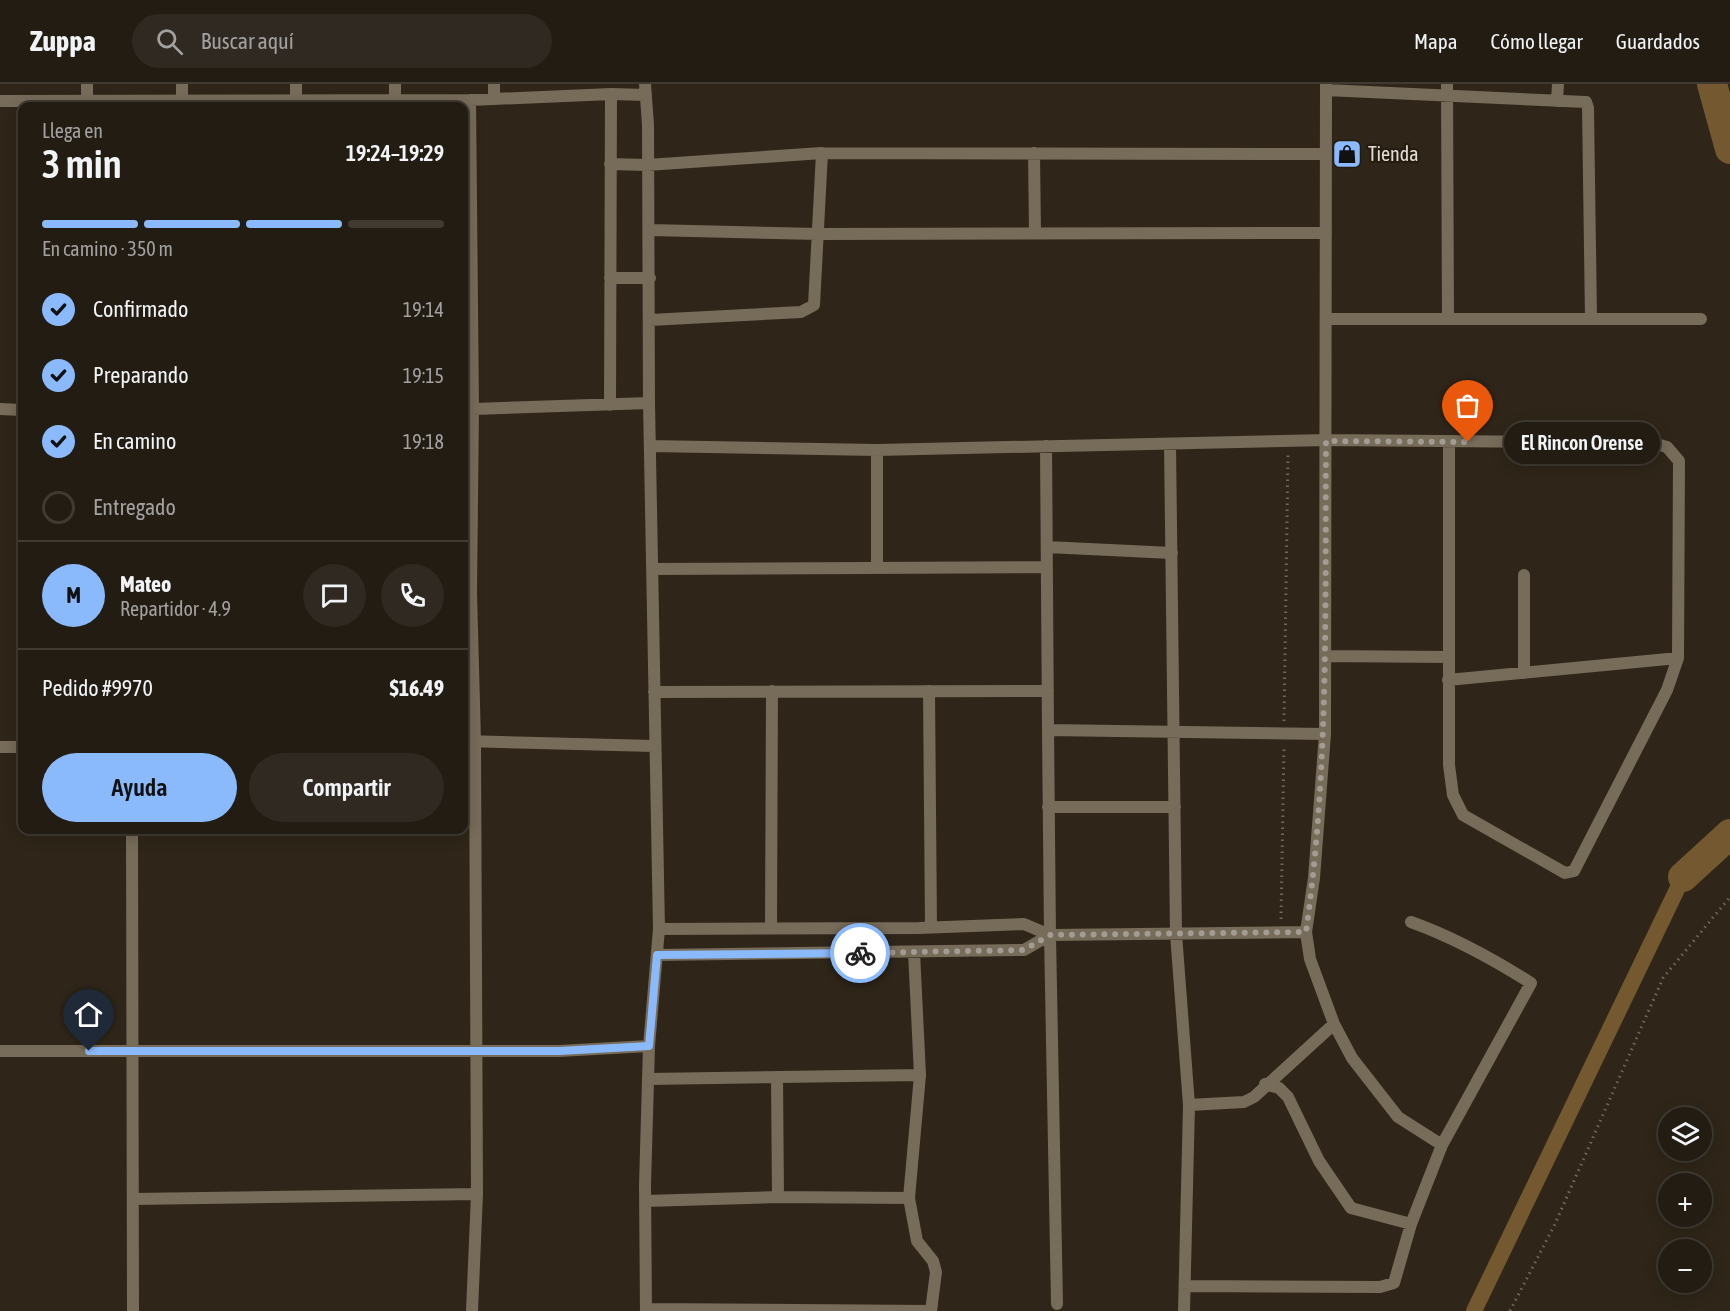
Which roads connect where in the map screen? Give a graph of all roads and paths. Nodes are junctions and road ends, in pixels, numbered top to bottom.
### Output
1 (87, 84) edge
2 (182, 84) edge
3 (296, 84) edge
4 (395, 84) edge
5 (494, 84) edge
6 (1558, 84) edge
7 (1326, 87) edge
8 (646, 89) edge
9 (1447, 90) edge
10 (611, 94) junction
11 (494, 99) junction
12 (87, 100) junction
13 (182, 100) junction
14 (296, 100) junction
15 (395, 100) junction
16 (470, 100) junction
17 (1557, 100) junction
18 (0, 101) edge
19 (116, 102) edge
20 (148, 102) edge
21 (822, 153) junction
22 (1034, 153) junction
23 (1326, 154) junction
24 (610, 164) junction
25 (647, 165) junction
26 (468, 190) edge
27 (650, 230) junction
28 (1035, 232) junction
29 (1326, 233) junction
30 (819, 234) junction
31 (468, 264) edge
32 (610, 278) junction
33 (650, 278) junction
34 (1326, 319) junction
35 (1448, 319) junction
36 (1591, 319) junction
37 (1701, 319) dead end
38 (650, 320) junction
39 (650, 403) junction
40 (610, 405) junction
41 (0, 409) edge
42 (473, 409) junction
43 (18, 410) edge
44 (1288, 441) junction
45 (1326, 441) junction
46 (1449, 441) junction
47 (1170, 444) junction
48 (650, 446) junction
49 (1046, 446) junction
50 (877, 450) junction
51 (1047, 547) junction
52 (1172, 553) junction
53 (468, 562) edge
54 (878, 567) junction
55 (1047, 567) junction
56 (652, 569) junction
57 (1524, 575) dead end
58 (1325, 656) junction
59 (1449, 657) junction
60 (1678, 658) junction
61 (468, 667) edge
62 (1524, 673) junction
63 (1448, 680) junction
64 (772, 691) junction
65 (929, 691) junction
66 (1047, 691) junction
67 (654, 692) junction
68 (1048, 730) junction
69 (1174, 732) junction
70 (1284, 733) junction
71 (1325, 734) junction
72 (469, 741) edge
73 (654, 746) junction
74 (0, 747) edge
75 (18, 747) edge
76 (1048, 807) junction
77 (1175, 807) junction
78 (132, 834) edge
79 (1730, 897) edge
80 (1411, 922) dead end
81 (931, 926) junction
82 (771, 927) junction
83 (659, 929) junction
84 (1280, 932) junction
85 (1306, 932) junction
86 (1176, 934) junction
87 (1050, 935) junction
88 (914, 952) junction
89 (657, 955) junction
90 (1334, 1024) junction
91 (649, 1046) junction
92 (476, 1049) junction
93 (0, 1051) edge
94 (132, 1051) junction
95 (920, 1075) junction
96 (777, 1077) junction
97 (648, 1079) junction
98 (1265, 1084) junction
99 (1189, 1105) junction
100 (1442, 1145) junction
101 (477, 1194) junction
102 (778, 1197) junction
103 (909, 1198) junction
104 (133, 1199) junction
105 (645, 1201) junction
106 (1411, 1224) junction
107 (1186, 1286) junction
108 (1057, 1304) dead end
109 (646, 1310) edge
110 (133, 1311) edge
111 (472, 1311) edge
112 (931, 1311) edge
113 (1184, 1311) edge
114 (1510, 1311) edge

1 - 12 street
2 - 13 street
3 - 14 street
4 - 15 street
5 - 11 street
6 - 17 street
7 - 9 street
7 - 23 street
8 - 10 street
8 - 25 street
9 - 17 street
9 - 35 street
10 - 11 street
10 - 24 street
11 - 16 street
12 - 18 street
12 - 19 street
13 - 14 street
13 - 20 street
14 - 15 street
15 - 16 street
16 - 26 street
17 - 36 street
21 - 22 street
21 - 25 street
21 - 30 street
22 - 23 street
22 - 28 street
23 - 29 street
24 - 25 street
24 - 32 street
25 - 27 street
27 - 30 street
27 - 33 street
28 - 29 street
28 - 30 street
29 - 34 street
30 - 38 street
31 - 42 street
32 - 33 street
32 - 40 street
33 - 38 street
34 - 35 street
34 - 45 street
35 - 36 street
36 - 37 street
38 - 39 street
39 - 40 street
39 - 48 street
40 - 42 street
41 - 43 street
42 - 53 street
44 - 45 street
44 - 47 street
44 - 70 path
45 - 46 street
45 - 58 street
46 - 59 street
46 - 60 street
47 - 49 street
47 - 52 street
48 - 50 street
48 - 56 street
49 - 50 street
49 - 51 street
50 - 54 street
51 - 52 street
51 - 55 street
52 - 69 street
54 - 55 street
54 - 56 street
55 - 66 street
56 - 67 street
57 - 62 street
58 - 59 street
58 - 71 street
59 - 63 street
60 - 62 street
60 - 63 street
61 - 72 street
62 - 63 street
64 - 65 street
64 - 67 street
64 - 82 street
65 - 66 street
65 - 81 street
66 - 68 street
67 - 73 street
68 - 69 street
68 - 76 street
69 - 70 street
69 - 77 street
70 - 71 street
70 - 84 path
71 - 85 street
72 - 73 street
72 - 92 street
73 - 83 street
74 - 75 street
76 - 77 street
76 - 87 street
77 - 86 street
78 - 94 street
79 - 114 path
80 - 100 street
81 - 82 street
81 - 87 street
82 - 83 street
83 - 89 street
84 - 85 street
84 - 86 street
85 - 90 street
86 - 87 street
86 - 99 street
87 - 88 street
87 - 108 street
88 - 89 street
88 - 95 street
89 - 91 street
90 - 98 street
90 - 100 street
91 - 92 street
91 - 97 street
92 - 94 street
92 - 101 street
93 - 94 street
94 - 104 street
95 - 96 street
95 - 103 street
96 - 97 street
96 - 102 street
97 - 105 street
98 - 99 street
98 - 106 street
99 - 107 street
100 - 106 street
101 - 104 street
101 - 111 street
102 - 103 street
102 - 105 street
103 - 112 street
104 - 110 street
105 - 109 street
106 - 107 street
107 - 113 street
109 - 112 street

